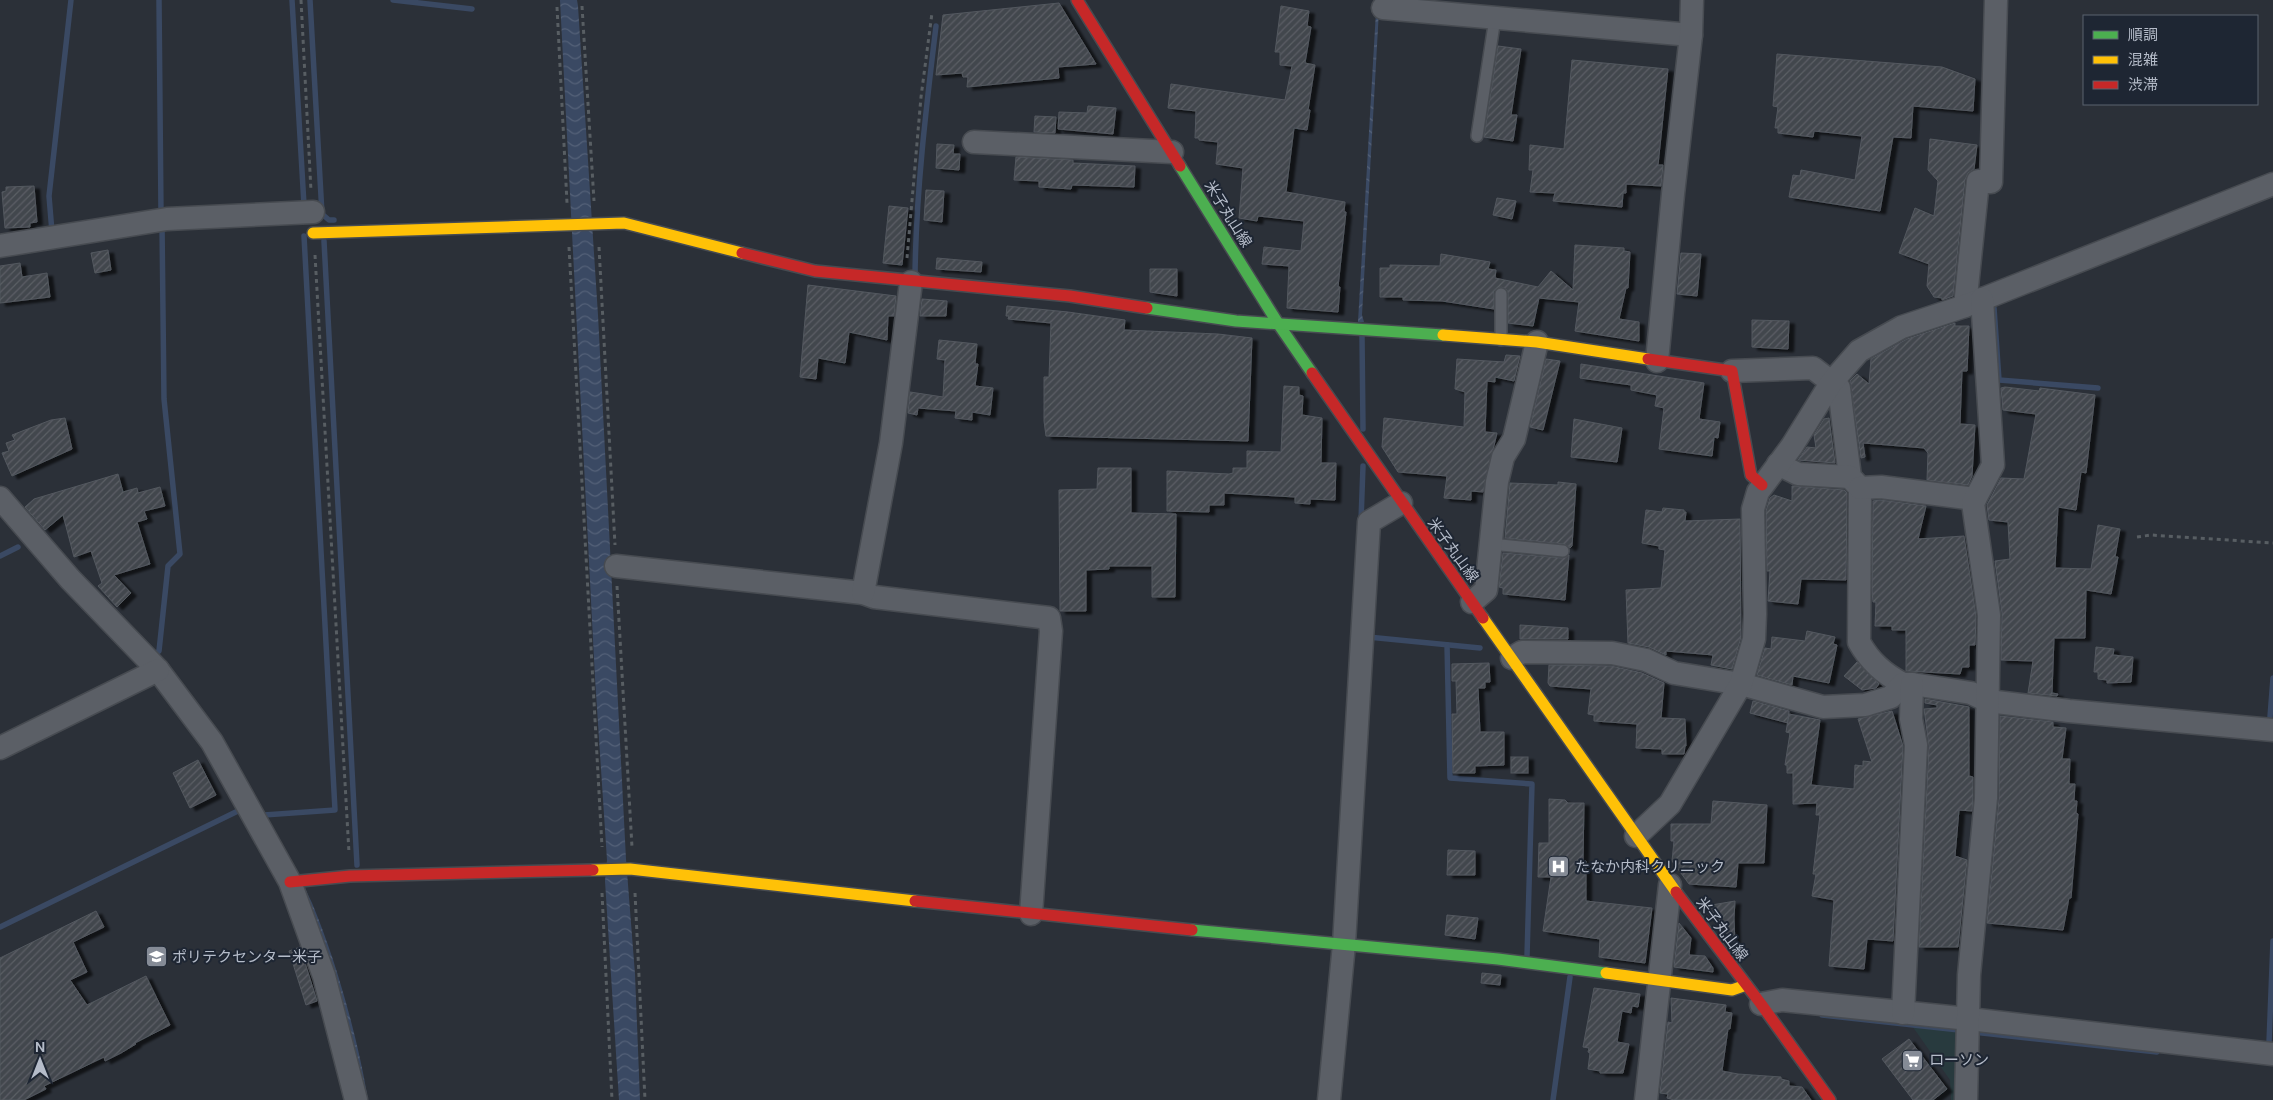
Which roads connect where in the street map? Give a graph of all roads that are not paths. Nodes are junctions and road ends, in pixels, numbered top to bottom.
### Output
1 (1077, 0) edge
2 (1692, 0) edge
3 (1996, 0) edge
4 (1383, 8) dead end
5 (1495, 18) junction
6 (1691, 35) junction
7 (1478, 136) dead end
8 (974, 142) dead end
9 (1172, 152) junction
10 (2273, 184) edge
11 (313, 222) joint
12 (0, 246) edge
13 (908, 282) junction
14 (1501, 294) dead end
15 (1974, 302) junction
16 (1279, 325) junction
17 (1501, 340) junction
18 (1537, 342) junction
19 (1657, 361) junction
20 (1732, 371) junction
21 (1831, 384) junction
22 (1778, 464) junction
23 (1855, 483) junction
24 (1762, 485) junction
25 (0, 498) edge
26 (1975, 499) junction
27 (1401, 503) junction
28 (1491, 544) junction
29 (1563, 551) dead end
30 (616, 566) dead end
31 (863, 593) junction
32 (1472, 602) junction
33 (1512, 658) junction
34 (158, 670) junction
35 (1741, 684) junction
36 (1908, 684) junction
37 (1988, 701) junction
38 (2273, 730) edge
39 (0, 748) edge
40 (1636, 836) junction
41 (297, 881) junction
42 (1670, 885) junction
43 (1030, 914) junction
44 (1344, 944) junction
45 (1659, 981) junction
46 (1746, 985) junction
47 (1761, 1004) junction
48 (1903, 1013) junction
49 (1969, 1019) junction
50 (2273, 1054) edge
51 (356, 1100) edge
52 (1329, 1100) edge
53 (1646, 1100) edge
54 (1830, 1100) edge
55 (1966, 1100) edge

1 - 9 street, 米子丸山線
2 - 6 street
3 - 15 street
4 - 5 street
5 - 6 street
5 - 7 lane
6 - 19 street
8 - 9 street
9 - 16 street, 米子丸山線
10 - 15 street
11 - 12 street
11 - 13 street
13 - 16 street
13 - 31 street
14 - 17 lane
15 - 21 street
15 - 26 street
16 - 17 street
16 - 27 street, 米子丸山線
17 - 18 street
18 - 19 street
18 - 28 street
19 - 20 street
20 - 21 street
20 - 24 street
21 - 22 street
21 - 23 street
22 - 23 street
22 - 24 street
23 - 26 street
23 - 36 street
24 - 35 street
25 - 34 street
26 - 37 street
27 - 32 street, 米子丸山線
27 - 44 street
28 - 29 lane
28 - 32 street
30 - 31 street
31 - 43 street
32 - 33 street, 米子丸山線
33 - 35 street
33 - 40 street, 米子丸山線
34 - 39 street
34 - 41 street
35 - 36 street
35 - 40 street
36 - 37 street
36 - 48 street
37 - 38 street
37 - 49 street
40 - 42 street, 米子丸山線
41 - 43 street
41 - 51 street
42 - 45 street
42 - 46 street, 米子丸山線
43 - 44 street
44 - 45 street
44 - 52 street
45 - 46 street
45 - 53 street
46 - 47 street, 米子丸山線
47 - 48 street
47 - 54 street, 米子丸山線
48 - 49 street
49 - 50 street
49 - 55 street

